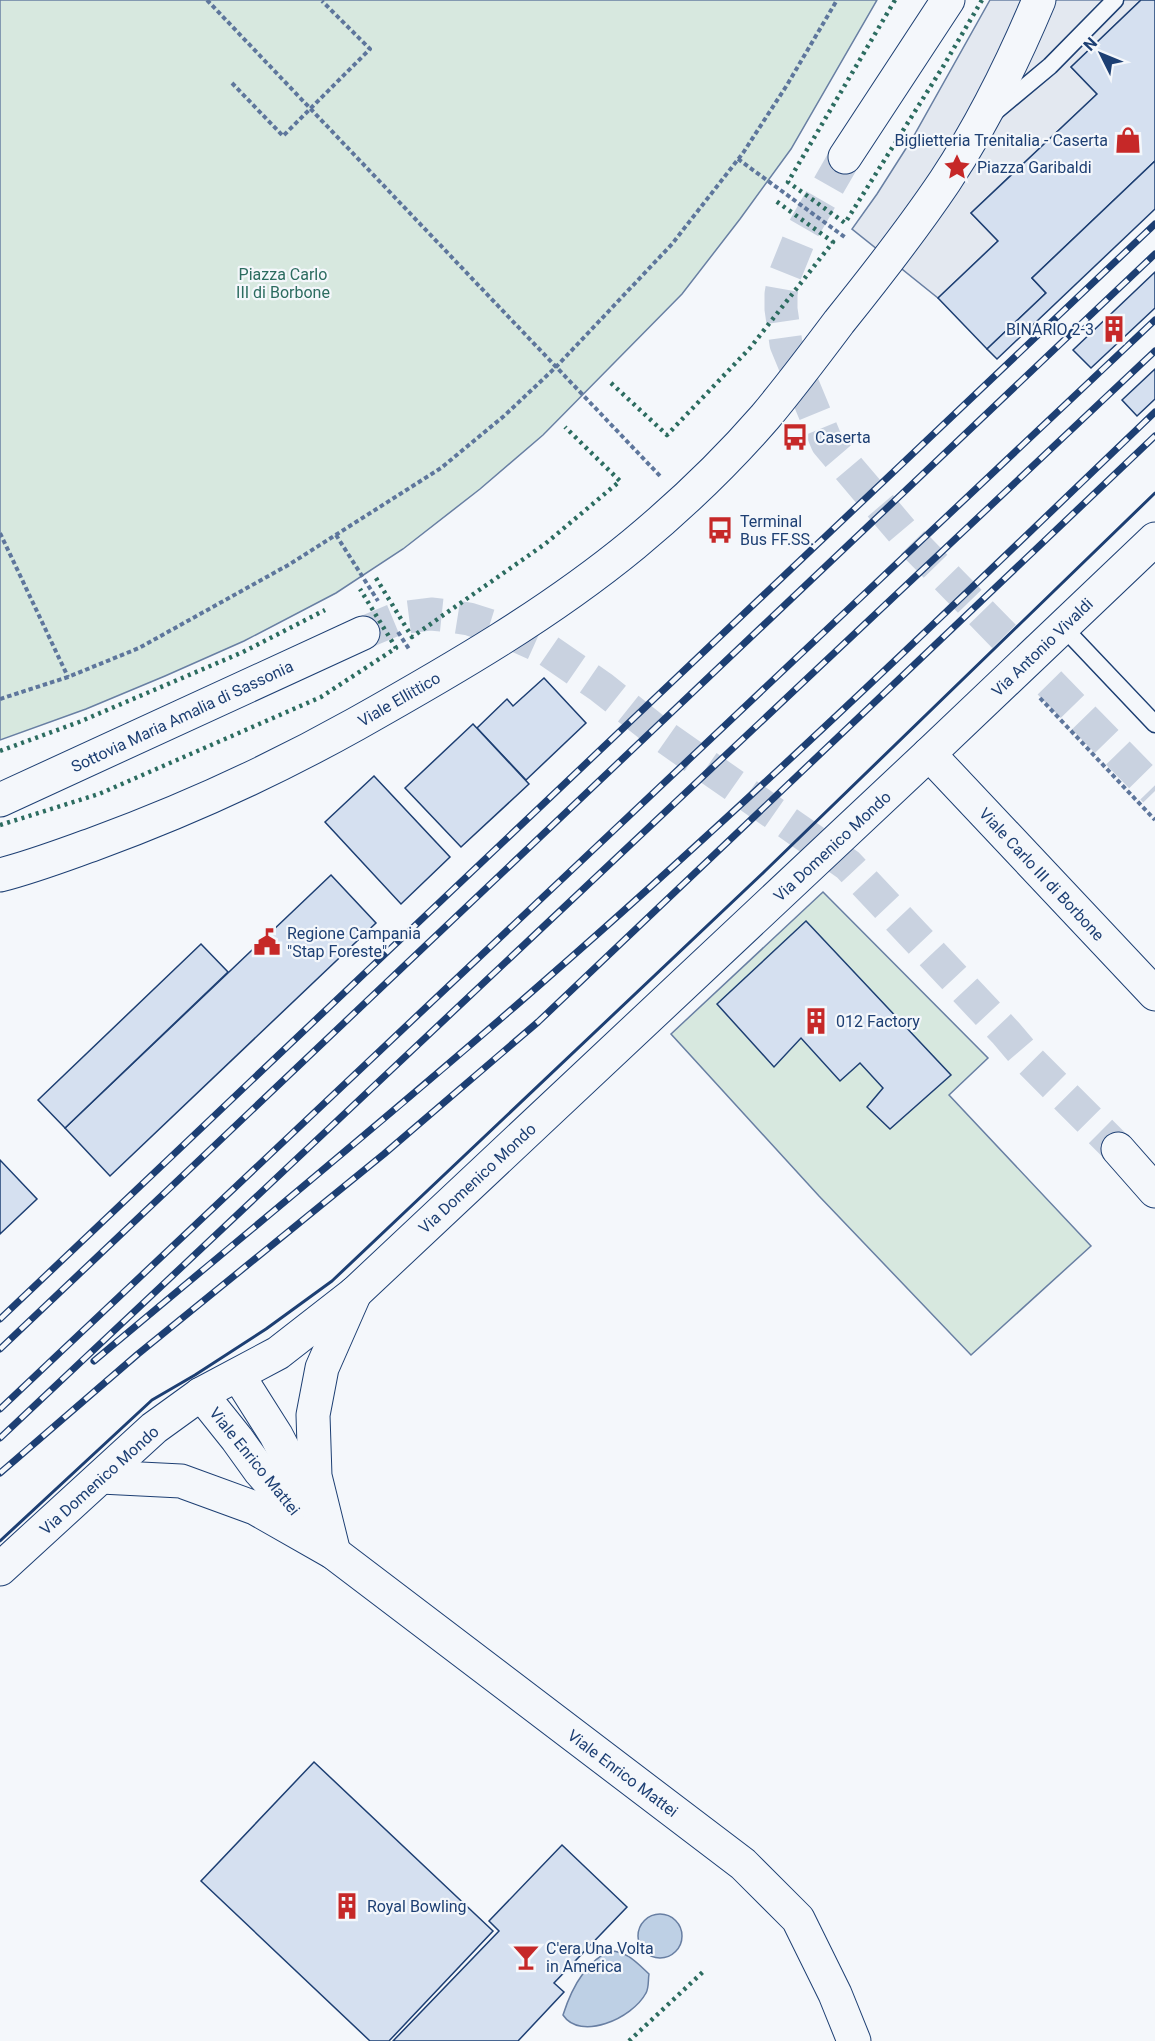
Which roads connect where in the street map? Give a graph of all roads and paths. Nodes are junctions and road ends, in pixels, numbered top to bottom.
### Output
1 (207, 0) edge
2 (837, 0) edge
3 (948, 0) edge
4 (1039, 0) edge
5 (1116, 0) edge
6 (322, 1) edge
7 (232, 83) dead end
8 (311, 109) junction
9 (979, 125) junction
10 (845, 157) tunnel mouth
11 (738, 159) junction
12 (846, 238) dead end
13 (556, 367) junction
14 (684, 501) junction
15 (0, 533) edge
16 (336, 535) junction
17 (1155, 539) edge
18 (379, 602) dead end
19 (1063, 627) junction
20 (397, 630) dead end
21 (363, 633) tunnel mouth
22 (409, 649) dead end
23 (1015, 672) junction
24 (68, 677) junction
25 (0, 699) edge
26 (1155, 724) edge
27 (929, 754) junction
28 (0, 800) edge
29 (1155, 820) edge
30 (0, 875) edge
31 (1155, 994) edge
32 (1118, 1149) tunnel mouth
33 (1155, 1191) edge
34 (355, 1293) junction
35 (238, 1375) junction
36 (201, 1394) junction
37 (101, 1477) junction
38 (334, 1553) junction
39 (0, 1569) edge
40 (854, 2041) edge

1 - 8 path
2 - 11 path
3 - 10 street
4 - 9 street
5 - 9 lane
6 - 8 path
7 - 8 path
8 - 13 path
9 - 14 street, Viale Ellittico
11 - 12 path
11 - 13 path
13 - 14 path
13 - 16 path
14 - 30 street, Viale Ellittico
15 - 24 path
16 - 18 path
16 - 24 path
17 - 19 street, Via Antonio Vivaldi
19 - 23 street, Via Antonio Vivaldi
19 - 26 lane
20 - 22 path
21 - 28 street, Sottovia Maria Amalia di Sassonia
23 - 27 street, Via Antonio Vivaldi
23 - 29 path
24 - 25 path
27 - 31 street, Viale Carlo III di Borbone
27 - 34 street, Via Domenico Mondo
32 - 33 street
34 - 35 street, Via Domenico Mondo
34 - 38 street, Viale Enrico Mattei
35 - 36 street, Via Domenico Mondo
35 - 38 street, Viale Enrico Mattei
36 - 37 street, Via Domenico Mondo
36 - 38 street, Viale Enrico Mattei
37 - 38 street, Viale Enrico Mattei
37 - 39 street, Via Domenico Mondo
38 - 40 street, Viale Enrico Mattei

